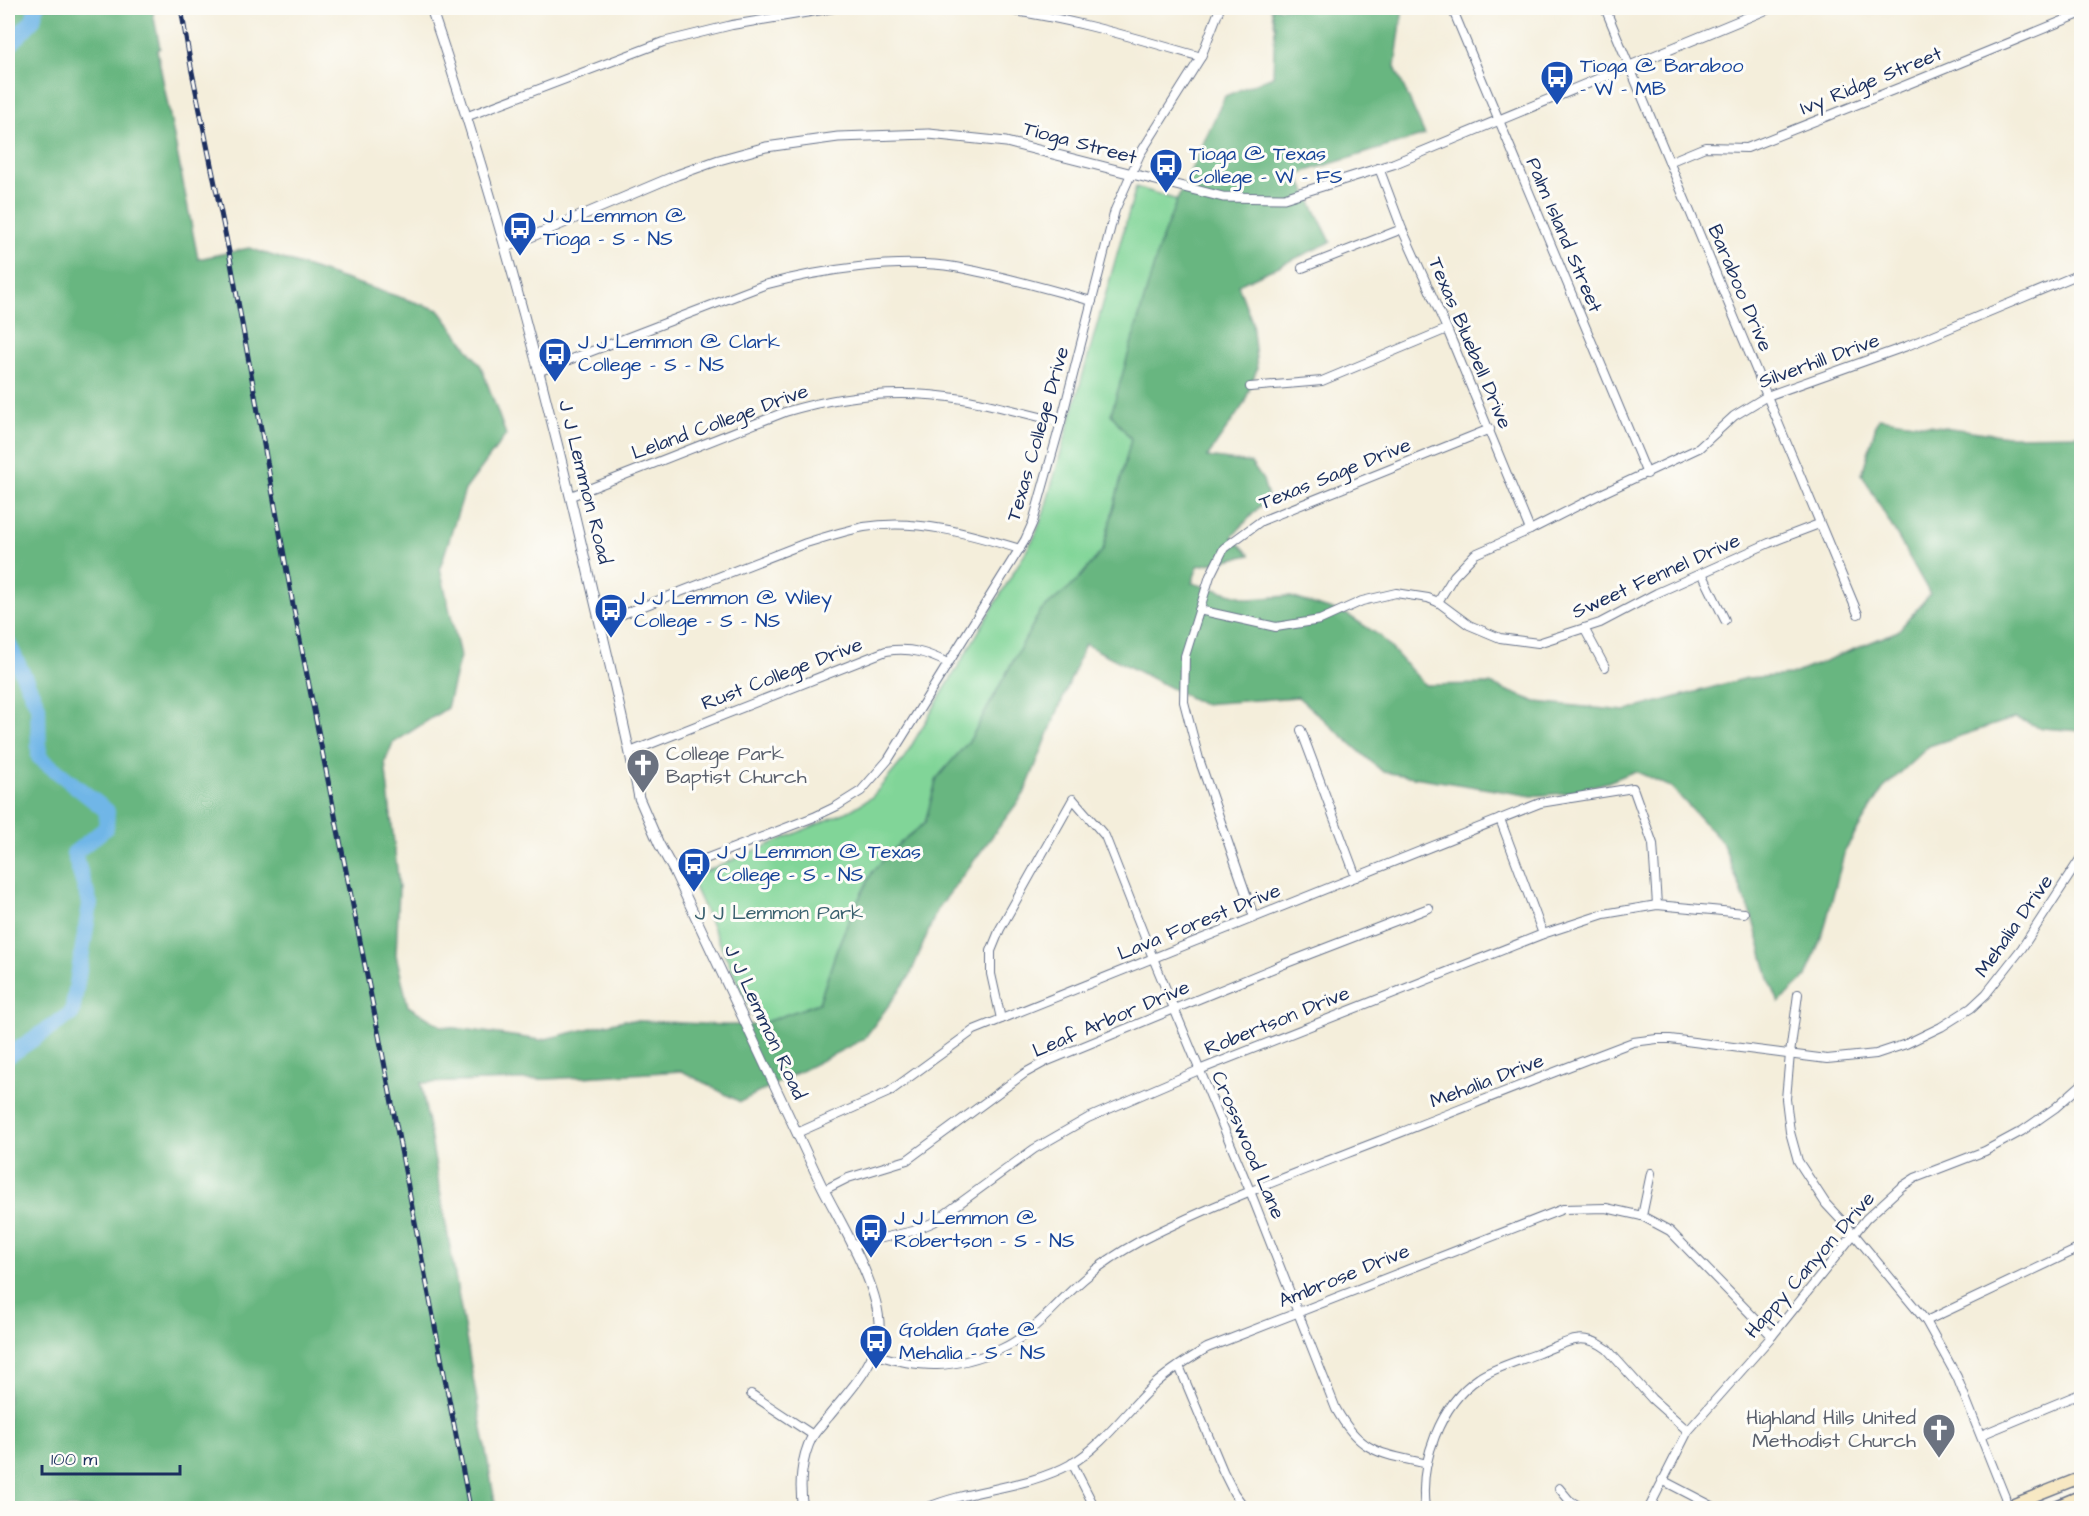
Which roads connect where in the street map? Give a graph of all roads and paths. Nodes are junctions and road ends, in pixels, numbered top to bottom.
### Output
1 (431, 8) edge
2 (834, 8) edge
3 (991, 8) edge
4 (1221, 8) edge
5 (1452, 8) edge
6 (1605, 8) edge
7 (1770, 8) edge
8 (2082, 13) edge
9 (1201, 57) junction
10 (1629, 66) junction
11 (468, 116) junction
12 (1498, 119) junction
13 (1669, 162) junction
14 (1379, 168) junction
15 (1131, 175) junction
16 (1402, 230) junction
17 (507, 248) junction
18 (1302, 268) dead end
19 (2082, 273) edge
20 (1092, 301) junction
21 (1447, 329) junction
22 (540, 371) junction
23 (1250, 387) dead end
24 (1767, 396) junction
25 (1061, 422) junction
26 (1490, 429) junction
27 (1647, 474) junction
28 (571, 496) junction
29 (1819, 524) junction
30 (1530, 530) junction
31 (1020, 549) junction
32 (1702, 573) junction
33 (1438, 602) junction
34 (1199, 610) junction
35 (1858, 614) dead end
36 (1725, 620) dead end
37 (600, 622) junction
38 (1584, 628) junction
39 (948, 663) junction
40 (1605, 667) dead end
41 (1301, 730) dead end
42 (630, 752) junction
43 (1500, 819) junction
44 (2082, 856) edge
45 (674, 871) junction
46 (1356, 877) junction
47 (1656, 905) junction
48 (1429, 908) dead end
49 (1744, 913) dead end
50 (1254, 917) junction
51 (1543, 934) junction
52 (1153, 958) junction
53 (1798, 994) dead end
54 (1176, 1010) junction
55 (1000, 1019) junction
56 (1790, 1054) junction
57 (1199, 1070) junction
58 (2082, 1084) edge
59 (797, 1133) junction
60 (1651, 1173) dead end
61 (824, 1190) junction
62 (1250, 1191) junction
63 (1642, 1216) junction
64 (1854, 1234) junction
65 (852, 1245) junction
66 (2082, 1246) edge
67 (1298, 1312) junction
68 (1926, 1321) junction
69 (1772, 1336) junction
70 (873, 1354) junction
71 (1179, 1366) junction
72 (2082, 1393) edge
73 (751, 1394) dead end
74 (1688, 1431) junction
75 (813, 1435) junction
76 (1981, 1435) junction
77 (1072, 1463) junction
78 (1427, 1464) junction
79 (2082, 1477) edge
80 (1662, 1480) junction
81 (1559, 1488) dead end
82 (2082, 1495) edge
83 (1093, 1504) dead end
84 (2006, 1508) edge
85 (803, 1509) edge
86 (926, 1509) edge
87 (1245, 1509) edge
88 (1425, 1509) edge
89 (1582, 1509) edge
90 (1649, 1509) edge
91 (1716, 1509) edge
92 (2050, 1509) edge

1 - 11 street, J J Lemmon Road
2 - 11 street
3 - 9 street
4 - 9 street, Texas College Drive
5 - 12 street, Palm Island Street
6 - 10 street, Baraboo Drive
7 - 10 street, Tioga Street
8 - 13 street, Ivy Ridge Street
9 - 15 street, Texas College Drive
10 - 12 street, Tioga Street
10 - 13 street, Baraboo Drive
11 - 17 street, J J Lemmon Road
12 - 14 street, Tioga Street
12 - 27 street, Palm Island Street
13 - 24 street, Baraboo Drive
14 - 15 street, Tioga Street
14 - 16 street, Texas Bluebell Drive
15 - 17 street, Tioga Street
15 - 20 street, Texas College Drive
16 - 18 street
16 - 21 street, Texas Bluebell Drive
17 - 22 street, J J Lemmon Road
19 - 24 street, Silverhill Drive
20 - 22 street
20 - 25 street, Texas College Drive
21 - 23 street
21 - 26 street, Texas Bluebell Drive
22 - 28 street, J J Lemmon Road
24 - 27 street, Silverhill Drive
24 - 29 street, Baraboo Drive
25 - 28 street, Leland College Drive
25 - 31 street, Texas College Drive
26 - 30 street, Texas Bluebell Drive
26 - 34 street, Texas Sage Drive
27 - 30 street, Silverhill Drive
28 - 37 street, J J Lemmon Road
29 - 32 street, Sweet Fennel Drive
29 - 35 street, Baraboo Drive
30 - 33 street, Silverhill Drive
31 - 37 street
31 - 39 street, Texas College Drive
32 - 36 street
32 - 38 street, Sweet Fennel Drive
33 - 34 street, Sweet Fennel Drive
33 - 38 street, Sweet Fennel Drive
34 - 50 street, Texas Sage Drive
37 - 42 street, J J Lemmon Road
38 - 40 street
39 - 42 street, Rust College Drive
39 - 45 street, Texas College Drive
41 - 46 street
42 - 45 street, J J Lemmon Road
43 - 46 street, Lava Forest Drive
43 - 47 street, Lava Forest Drive
43 - 51 street
44 - 56 street, Mehalia Drive
45 - 59 street, J J Lemmon Road
46 - 50 street, Lava Forest Drive
47 - 49 street, Robertson Drive
47 - 51 street, Robertson Drive
48 - 54 street, Leaf Arbor Drive
50 - 52 street, Lava Forest Drive
51 - 57 street, Robertson Drive
52 - 54 street, Crosswood Lane
52 - 55 street, Lava Forest Drive
52 - 55 street, Crosswood Lane
53 - 56 street
54 - 57 street, Crosswood Lane
54 - 61 street, Leaf Arbor Drive
55 - 59 street, Lava Forest Drive
56 - 62 street, Mehalia Drive
56 - 64 street
57 - 62 street, Crosswood Lane
57 - 65 street, Robertson Drive
58 - 64 street, Happy Canyon Drive
59 - 61 street, J J Lemmon Road
60 - 63 street
61 - 65 street, J J Lemmon Road
62 - 67 street, Crosswood Lane
62 - 70 street, Mehalia Drive
63 - 67 street, Ambrose Drive
63 - 69 street, Ambrose Drive
64 - 68 street
64 - 69 street, Happy Canyon Drive
65 - 70 street, J J Lemmon Road
66 - 68 street
67 - 71 street, Ambrose Drive
67 - 78 street, Crosswood Lane
68 - 76 street
69 - 74 street, Happy Canyon Drive
70 - 75 street
71 - 77 street, Ambrose Drive
71 - 87 street
72 - 76 street
73 - 75 street
74 - 78 street
74 - 80 street, Happy Canyon Drive
75 - 85 street
76 - 84 street
77 - 83 street
77 - 86 street, Ambrose Drive
78 - 88 street
79 - 84 main road
80 - 90 street, Happy Canyon Drive
80 - 91 street
81 - 89 street
82 - 92 main road

